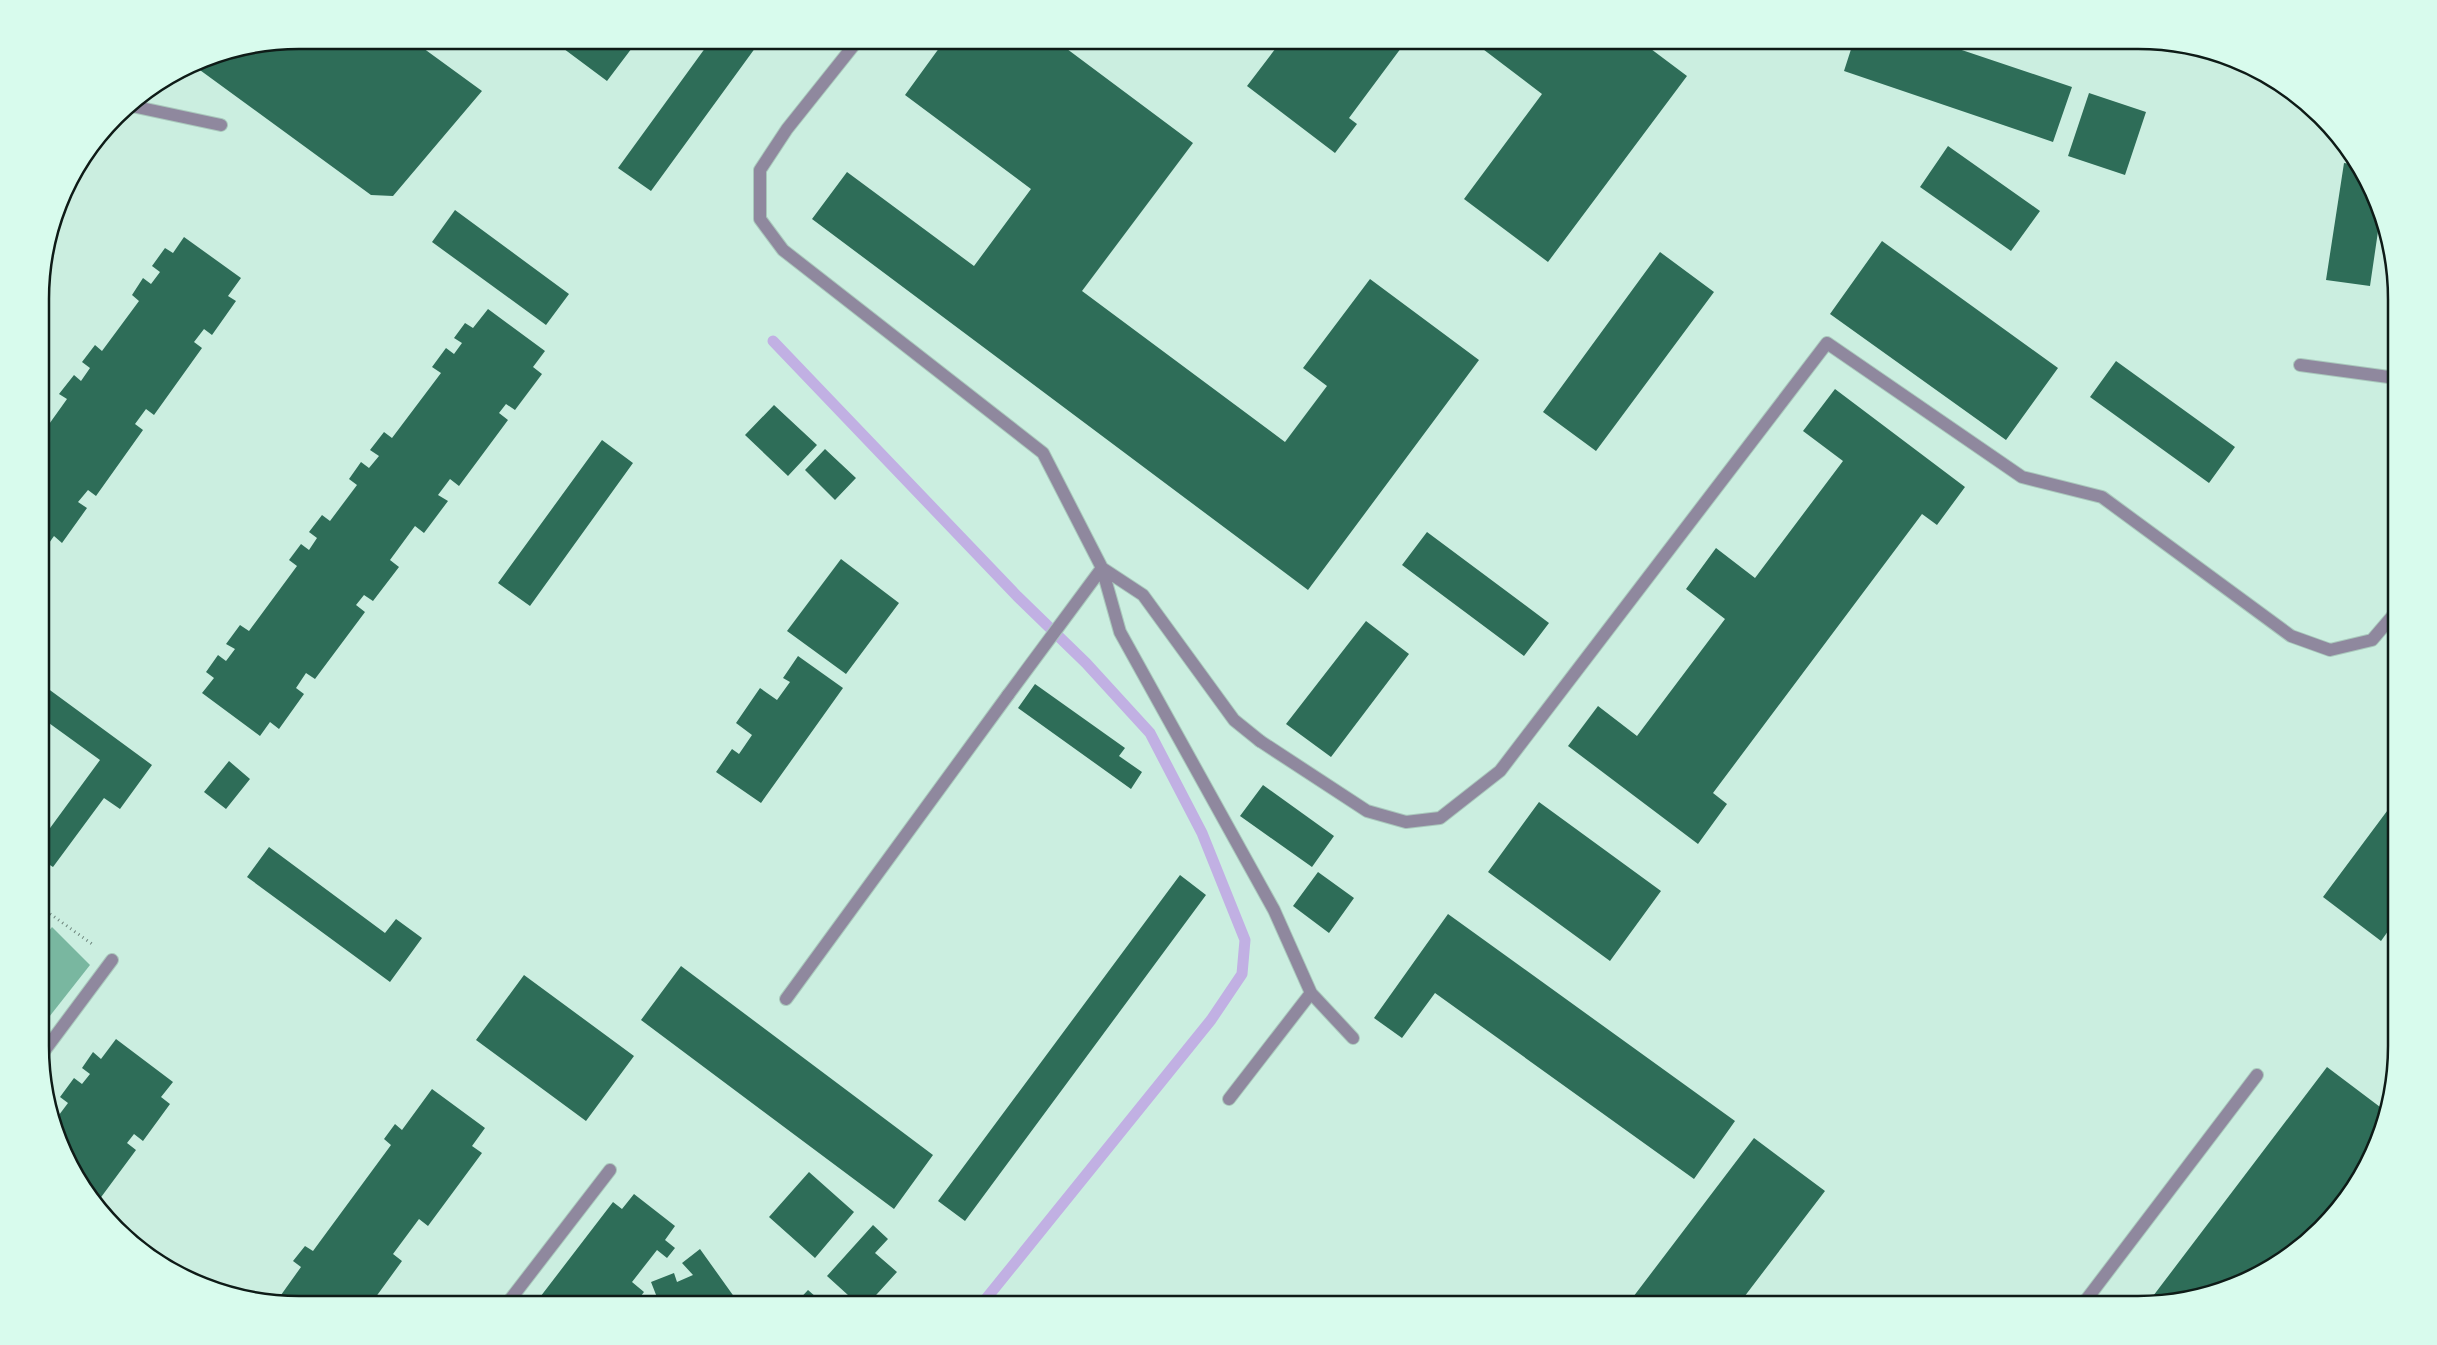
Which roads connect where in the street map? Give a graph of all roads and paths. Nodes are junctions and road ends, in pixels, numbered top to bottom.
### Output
1 (851, 49) edge
2 (138, 107) edge
3 (221, 125) dead end
4 (2300, 365) dead end
5 (2388, 377) edge
6 (1102, 568) junction
7 (2388, 621) edge
8 (49, 913) edge
9 (112, 960) joint
10 (1311, 993) junction
11 (786, 999) dead end
12 (1353, 1038) dead end
13 (49, 1045) edge
14 (2257, 1074) dead end
15 (1230, 1099) dead end
16 (610, 1170) dead end
17 (513, 1296) edge
18 (2089, 1296) edge

1 - 6 street
2 - 3 street
4 - 5 street
6 - 7 street
6 - 10 street
6 - 11 street
8 - 9 path
9 - 13 street
10 - 12 street
10 - 15 street
14 - 18 street
16 - 17 street

